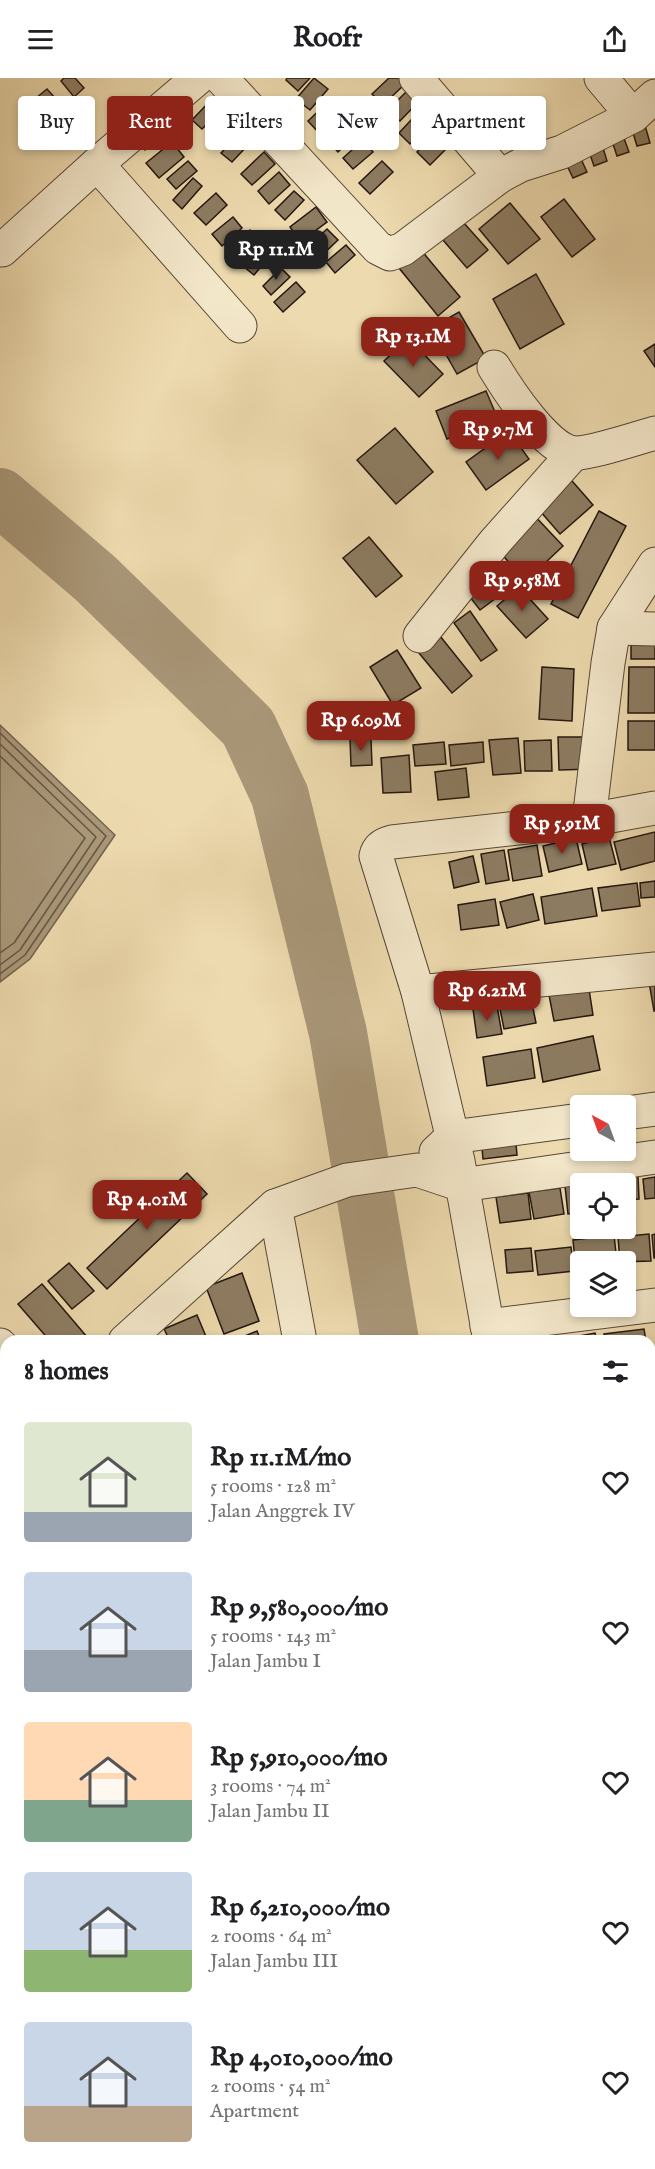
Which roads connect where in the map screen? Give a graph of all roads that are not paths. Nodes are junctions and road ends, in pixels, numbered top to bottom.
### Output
1 (198, 78) edge
2 (221, 78) edge
3 (416, 78) edge
4 (601, 78) edge
5 (644, 106) edge
6 (98, 164) junction
7 (500, 176) junction
8 (2, 250) dead end
9 (240, 326) dead end
10 (494, 367) dead end
11 (655, 433) edge
12 (574, 453) junction
13 (655, 564) edge
14 (614, 628) junction
15 (655, 629) edge
16 (420, 636) dead end
17 (655, 808) edge
18 (589, 820) junction
19 (655, 969) edge
20 (418, 993) junction
21 (655, 1109) edge
22 (636, 1112) edge
23 (570, 1120) edge
24 (452, 1137) junction
25 (655, 1156) edge
26 (417, 1170) junction
27 (462, 1185) junction
28 (275, 1206) junction
29 (655, 1305) edge
30 (489, 1334) edge
31 (135, 1335) edge
32 (299, 1335) edge

1 - 6 street
2 - 7 street
3 - 7 street
4 - 5 street
5 - 7 street
6 - 8 street
6 - 9 street
10 - 12 street
11 - 12 street
12 - 16 street
13 - 14 street
14 - 15 street
14 - 18 street
17 - 18 street
18 - 20 street
19 - 20 street
20 - 24 street
21 - 22 street
23 - 24 street
24 - 26 street
24 - 27 street
25 - 27 street
26 - 27 street
26 - 28 street
27 - 30 street
28 - 31 street
28 - 32 street
29 - 30 street

